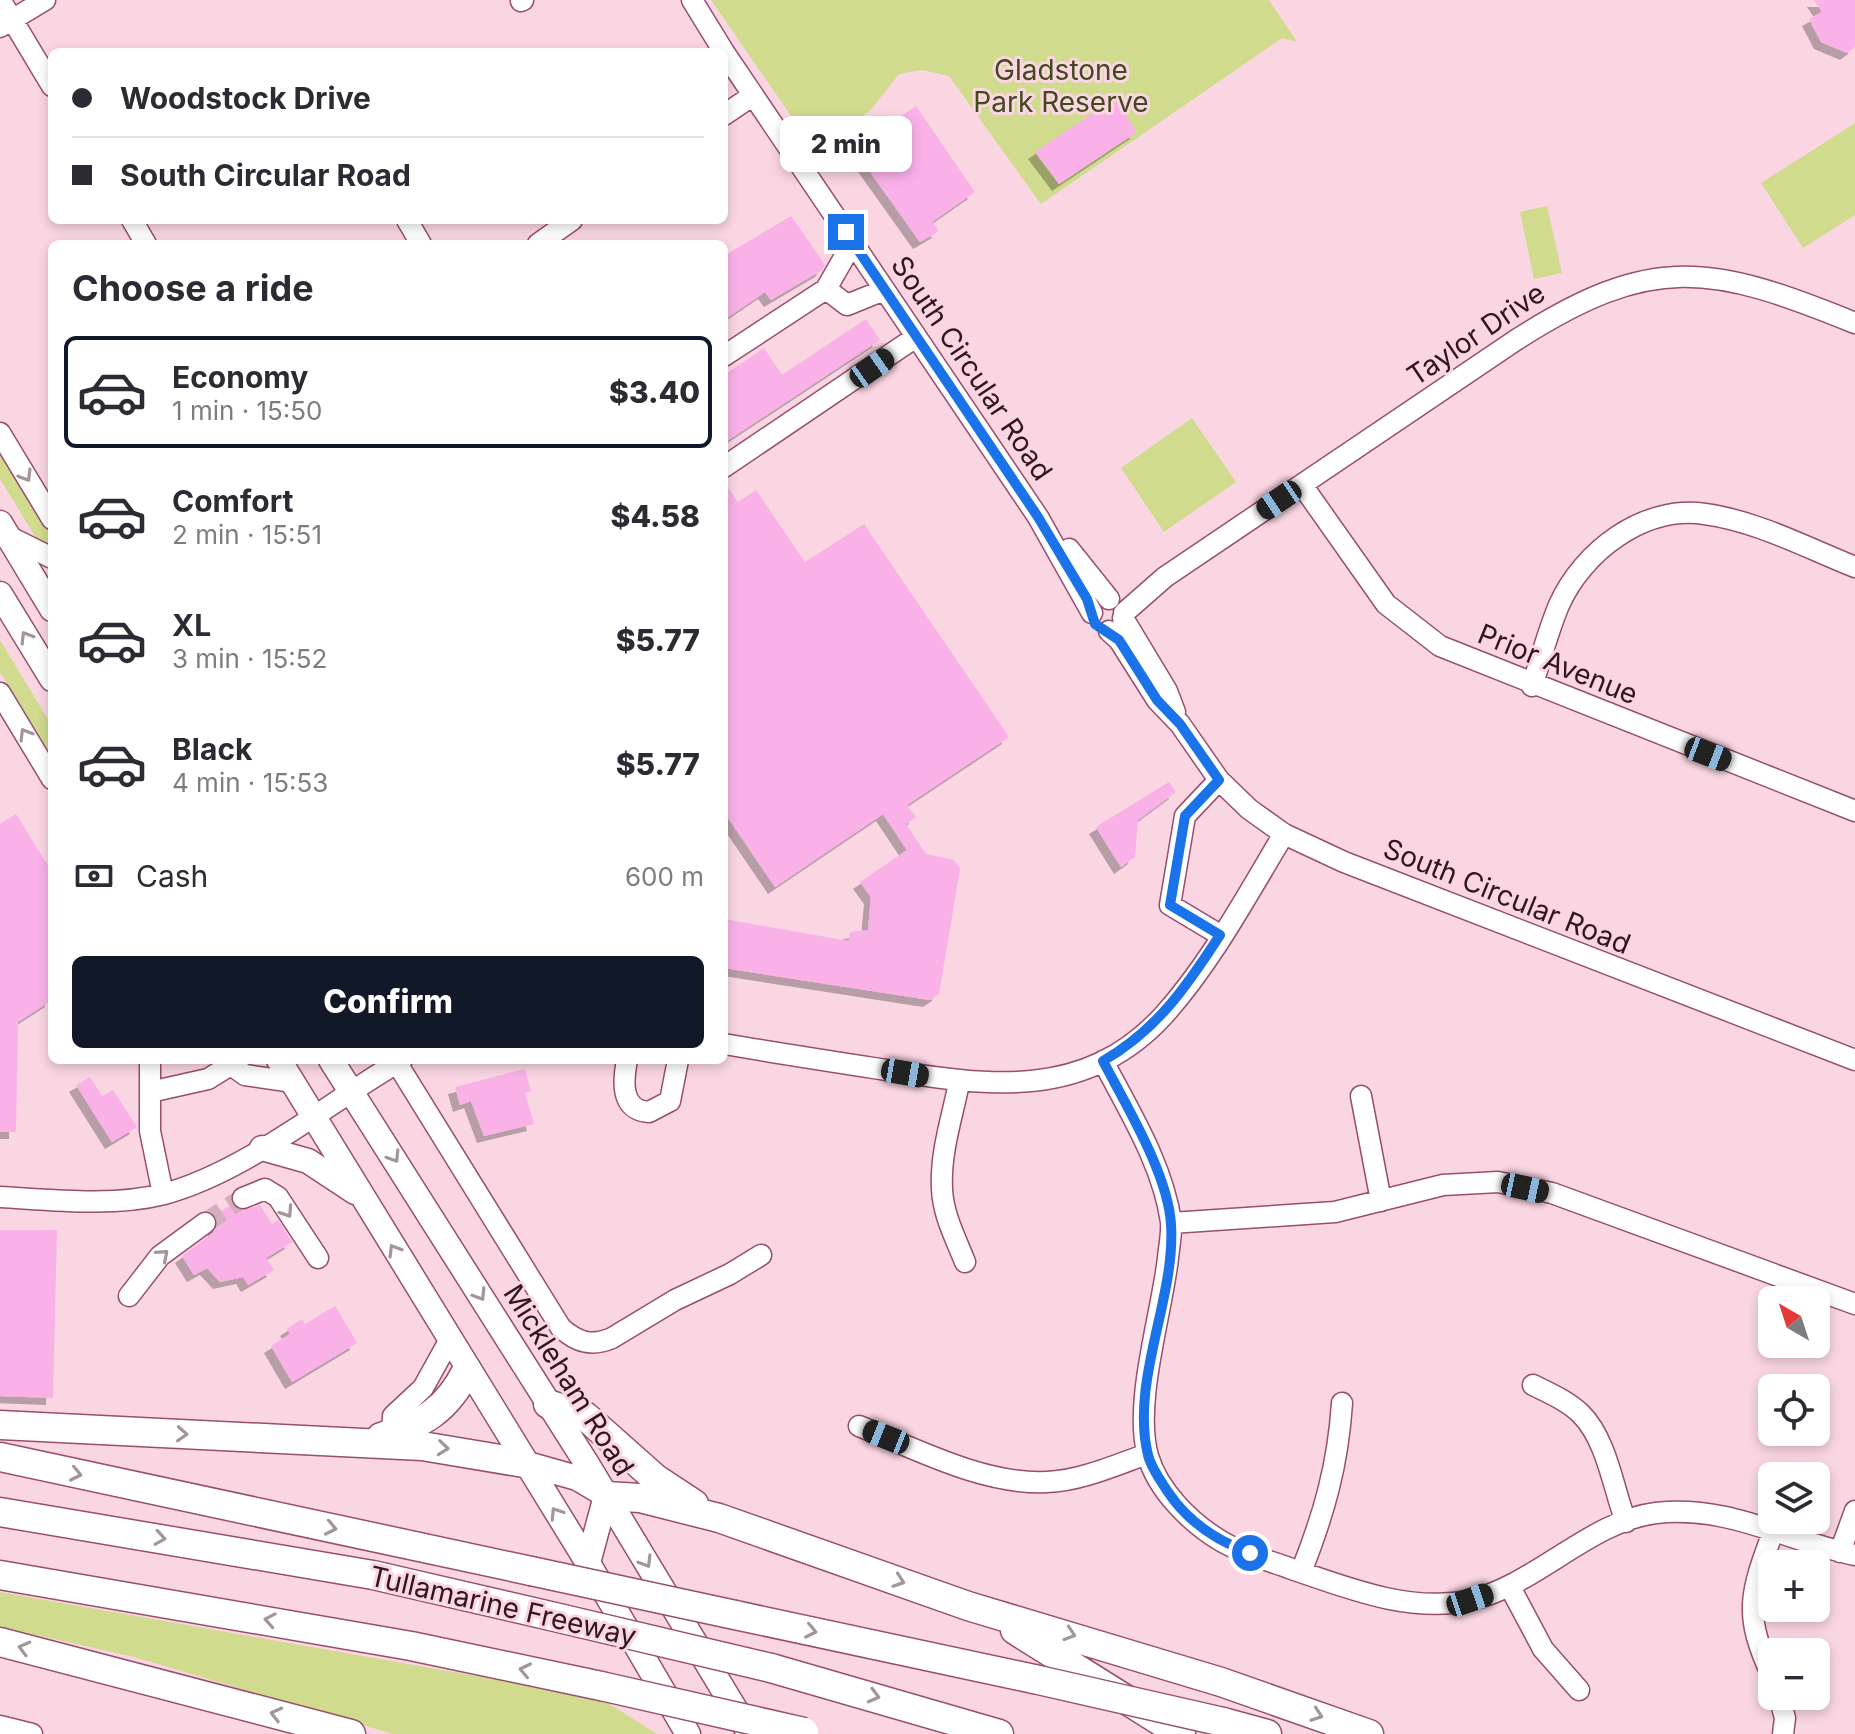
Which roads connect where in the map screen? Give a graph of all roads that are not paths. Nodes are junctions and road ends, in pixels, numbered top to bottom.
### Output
1 (45, 0) edge
2 (692, 0) edge
3 (2, 1) edge
4 (6, 24) edge
5 (722, 48) edge
6 (728, 58) edge
7 (48, 81) edge
8 (752, 96) junction
9 (728, 112) edge
10 (566, 224) edge
11 (544, 240) edge
12 (853, 242) junction
13 (826, 289) junction
14 (884, 290) junction
15 (1855, 323) edge
16 (916, 337) junction
17 (728, 353) edge
18 (0, 433) edge
19 (728, 464) edge
20 (1302, 485) junction
21 (48, 512) edge
22 (1038, 517) junction
23 (4, 529) edge
24 (48, 556) edge
25 (1855, 567) edge
26 (0, 594) edge
27 (48, 602) edge
28 (1116, 613) junction
29 (48, 672) edge
30 (1532, 686) junction
31 (0, 693) edge
32 (48, 772) edge
33 (1219, 780) junction
34 (1855, 811) edge
35 (1284, 834) junction
36 (1220, 935) junction
37 (728, 1045) edge
38 (1855, 1060) edge
39 (1103, 1061) junction
40 (150, 1064) edge
41 (225, 1064) edge
42 (228, 1064) edge
43 (282, 1064) edge
44 (334, 1064) edge
45 (393, 1064) edge
46 (400, 1064) edge
47 (627, 1064) edge
48 (677, 1064) edge
49 (293, 1082) junction
50 (959, 1083) junction
51 (352, 1091) junction
52 (150, 1092) junction
53 (1361, 1096) dead end
54 (313, 1116) junction
55 (262, 1148) junction
56 (163, 1194) junction
57 (361, 1195) junction
58 (0, 1197) edge
59 (243, 1198) tunnel mouth
60 (1381, 1201) junction
61 (205, 1223) tunnel mouth
62 (1171, 1223) junction
63 (761, 1255) dead end
64 (318, 1258) dead end
65 (965, 1262) dead end
66 (129, 1296) dead end
67 (1855, 1304) edge
68 (449, 1341) junction
69 (467, 1370) junction
70 (1533, 1385) dead end
71 (1342, 1403) dead end
72 (548, 1404) junction
73 (0, 1425) edge
74 (859, 1426) dead end
75 (378, 1438) junction
76 (1147, 1454) junction
77 (0, 1457) edge
78 (524, 1463) junction
79 (606, 1496) junction
80 (1855, 1511) edge
81 (0, 1512) edge
82 (719, 1518) junction
83 (1626, 1522) junction
84 (1758, 1526) edge
85 (1772, 1534) edge
86 (1780, 1534) edge
87 (1848, 1554) edge
88 (588, 1563) junction
89 (1301, 1572) junction
90 (0, 1575) edge
91 (1510, 1587) junction
92 (968, 1606) junction
93 (0, 1642) edge
94 (1758, 1645) edge
95 (1579, 1690) dead end
96 (1783, 1710) edge
97 (0, 1726) edge
98 (745, 1730) edge
99 (808, 1733) edge
100 (32, 1734) edge
101 (351, 1734) edge
102 (688, 1734) edge
103 (999, 1734) edge
104 (1181, 1734) edge
105 (1267, 1734) edge
106 (1369, 1734) edge
107 (1783, 1734) edge

1 - 4 street
2 - 5 street, South Circular Road
3 - 4 street
4 - 7 street
6 - 8 street, South Circular Road
8 - 9 street
8 - 12 street, South Circular Road
10 - 11 street
12 - 13 street
12 - 14 street, South Circular Road
13 - 14 street
13 - 17 street
14 - 16 street, South Circular Road
15 - 20 street, Taylor Drive
16 - 19 street
16 - 22 street, South Circular Road
18 -> 21 street
20 - 28 street, Taylor Drive
20 - 30 street, Prior Avenue
22 - 28 street, South Circular Road
22 - 28 street, South Circular Road
23 - 24 street
23 - 27 main road
25 - 30 street
29 -> 26 main road
28 - 33 street, South Circular Road
30 - 34 street, Prior Avenue
32 -> 31 street
33 - 35 street, South Circular Road
33 - 36 street
35 - 36 street
35 - 38 street, South Circular Road
36 - 39 street
37 - 50 street
39 - 50 street
39 - 62 street
40 - 52 street
41 - 52 street
42 - 49 street
43 - 49 main road
44 - 51 main road, Mickleham Road
45 - 51 street
46 - 63 street, Mickleham Road
47 - 48 street
49 - 54 main road
50 - 65 street
51 - 54 street
51 -> 72 main road, Mickleham Road
52 - 56 street
53 - 60 street
54 - 55 street
54 - 57 main road
55 - 56 street
55 - 57 main road
56 - 58 street
68 -> 57 main road
59 -> 64 street
60 - 62 street
60 - 67 street
66 -> 61 street
62 - 76 street
68 - 69 main road
68 - 75 street
69 - 75 highway
69 - 78 main road
70 - 83 street
71 - 89 street
72 - 79 main road, Mickleham Road
72 - 82 highway
73 -> 75 highway
74 - 76 street
75 -> 78 highway
76 - 89 street
77 -> 105 highway, bridge
78 - 79 main road
88 -> 78 main road
79 - 82 highway
79 - 88 main road
79 -> 98 main road, Mickleham Road
80 - 87 street
81 -> 103 highway, Tullamarine Freeway, bridge
82 -> 92 highway
83 - 84 street
83 - 91 street
85 - 94 street
86 - 87 street
88 - 102 main road
89 - 91 street
99 -> 90 highway, Tullamarine Freeway, bridge
91 - 95 street
92 - 104 highway
92 -> 106 highway
101 -> 93 highway
96 - 107 street
97 - 100 street

